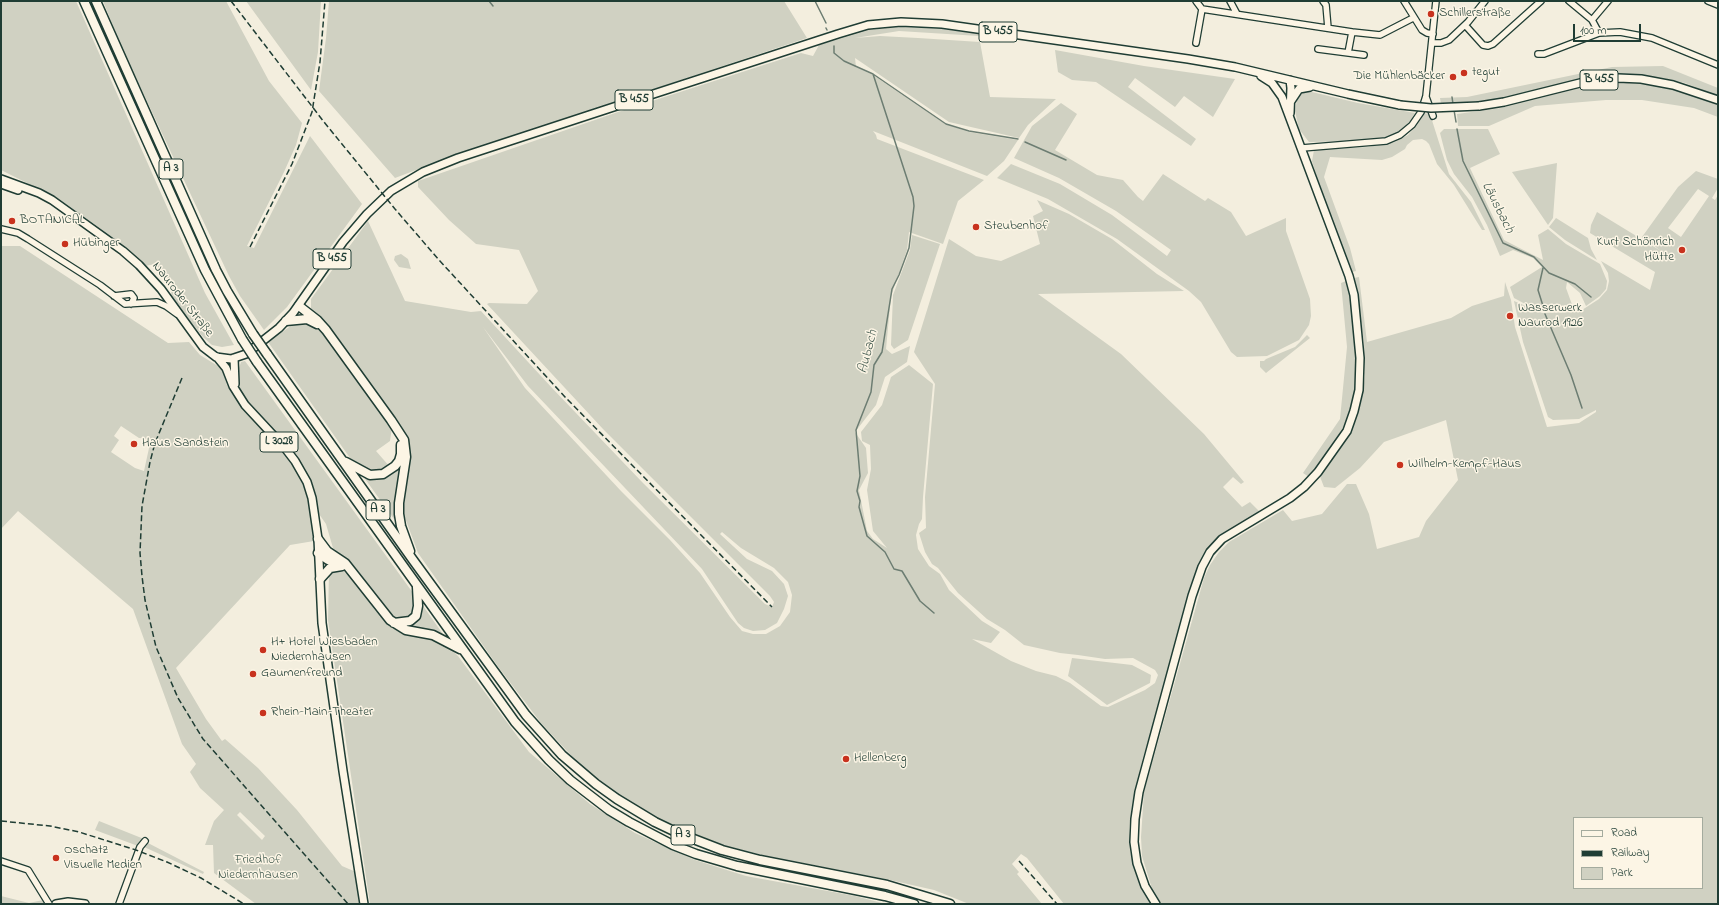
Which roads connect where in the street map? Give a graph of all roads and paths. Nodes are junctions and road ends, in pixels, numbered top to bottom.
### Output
1 (84, 1) edge
2 (96, 1) edge
3 (1196, 1) edge
4 (1230, 1) edge
5 (1323, 1) edge
6 (1404, 1) edge
7 (1436, 1) edge
8 (1485, 1) edge
9 (1541, 1) edge
10 (1569, 1) edge
11 (1608, 1) edge
12 (1708, 1) edge
13 (1718, 5) edge
14 (1202, 9) junction
15 (1237, 14) junction
16 (1414, 18) junction
17 (1592, 20) junction
18 (1465, 25) junction
19 (1328, 28) junction
20 (1352, 32) junction
21 (1599, 33) junction
22 (1432, 34) junction
23 (1196, 43) dead end
24 (1432, 43) junction
25 (1318, 48) dead end
26 (1348, 53) junction
27 (1538, 54) dead end
28 (1364, 56) dead end
29 (1718, 65) edge
30 (1254, 72) junction
31 (1290, 80) junction
32 (1322, 88) junction
33 (1426, 96) junction
34 (1282, 97) junction
35 (1718, 100) edge
36 (1290, 102) junction
37 (1433, 116) dead end
38 (1291, 121) junction
39 (1302, 148) junction
40 (1, 179) edge
41 (1, 184) edge
42 (45, 197) junction
43 (1, 229) edge
44 (114, 296) junction
45 (132, 304) junction
46 (299, 306) junction
47 (181, 317) junction
48 (307, 319) junction
49 (286, 321) junction
50 (326, 330) junction
51 (216, 357) junction
52 (234, 358) junction
53 (229, 375) junction
54 (236, 392) junction
55 (400, 434) junction
56 (342, 460) junction
57 (318, 539) junction
58 (318, 554) junction
59 (334, 556) junction
60 (413, 560) junction
61 (347, 567) junction
62 (320, 579) junction
63 (417, 586) junction
64 (394, 623) junction
65 (463, 650) junction
66 (145, 841) dead end
67 (1, 861) edge
68 (49, 904) edge
69 (56, 904) edge
70 (85, 904) edge
71 (119, 904) edge
72 (364, 904) edge
73 (914, 904) edge
74 (950, 904) edge
75 (1156, 904) edge

1 - 63 highway, A 3, bridge
2 - 56 highway, A 3, bridge
3 - 14 street
4 - 15 street
5 - 19 street
6 - 16 street
7 - 22 street
8 - 18 street
9 - 18 street
10 - 17 street
11 - 17 street
12 - 13 street
14 - 15 street
14 - 23 street
15 - 19 street
16 - 20 street
16 - 22 street
17 - 21 street
18 - 24 street
19 - 20 street
20 - 26 street
21 - 27 street
21 - 29 street
22 - 24 street
24 - 33 street
25 - 26 street
26 - 28 street
30 - 31 main road, B 455
30 - 34 main road
30 - 46 main road, B 455
31 - 32 main road, B 455
31 - 34 main road
31 - 36 main road
32 - 35 main road, B 455, bridge
32 - 36 main road
33 - 37 street
33 - 39 street
34 - 38 main road
36 - 38 main road
38 - 39 main road
39 - 75 main road
40 - 42 main road, Nauroder Straße
41 - 42 main road, Nauroder Straße
42 - 47 main road, Nauroder Straße
43 - 44 street
44 - 45 street
44 - 45 street
45 - 47 street
46 - 48 highway
46 - 49 main road, B 455
46 - 50 highway
47 - 51 main road, Nauroder Straße
48 - 49 highway
48 - 50 highway
49 - 52 main road, B 455
50 - 55 highway
51 - 52 main road, B 455
51 - 53 main road, L 3028
52 - 53 main road
52 - 54 main road
53 - 54 main road, L 3028
54 - 57 main road, L 3028
55 - 56 highway
55 - 60 highway
56 - 60 highway, A 3
57 - 58 main road, L 3028
57 - 59 highway
58 - 59 highway
58 - 61 highway
58 - 62 main road, L 3028
59 - 61 highway
60 - 74 highway, A 3
61 - 62 highway
61 - 64 highway
62 - 72 main road, L 3028
63 - 64 highway
63 - 65 highway, A 3
64 - 65 highway
65 - 73 highway, A 3
66 - 71 street
67 - 68 street
69 - 70 main road

